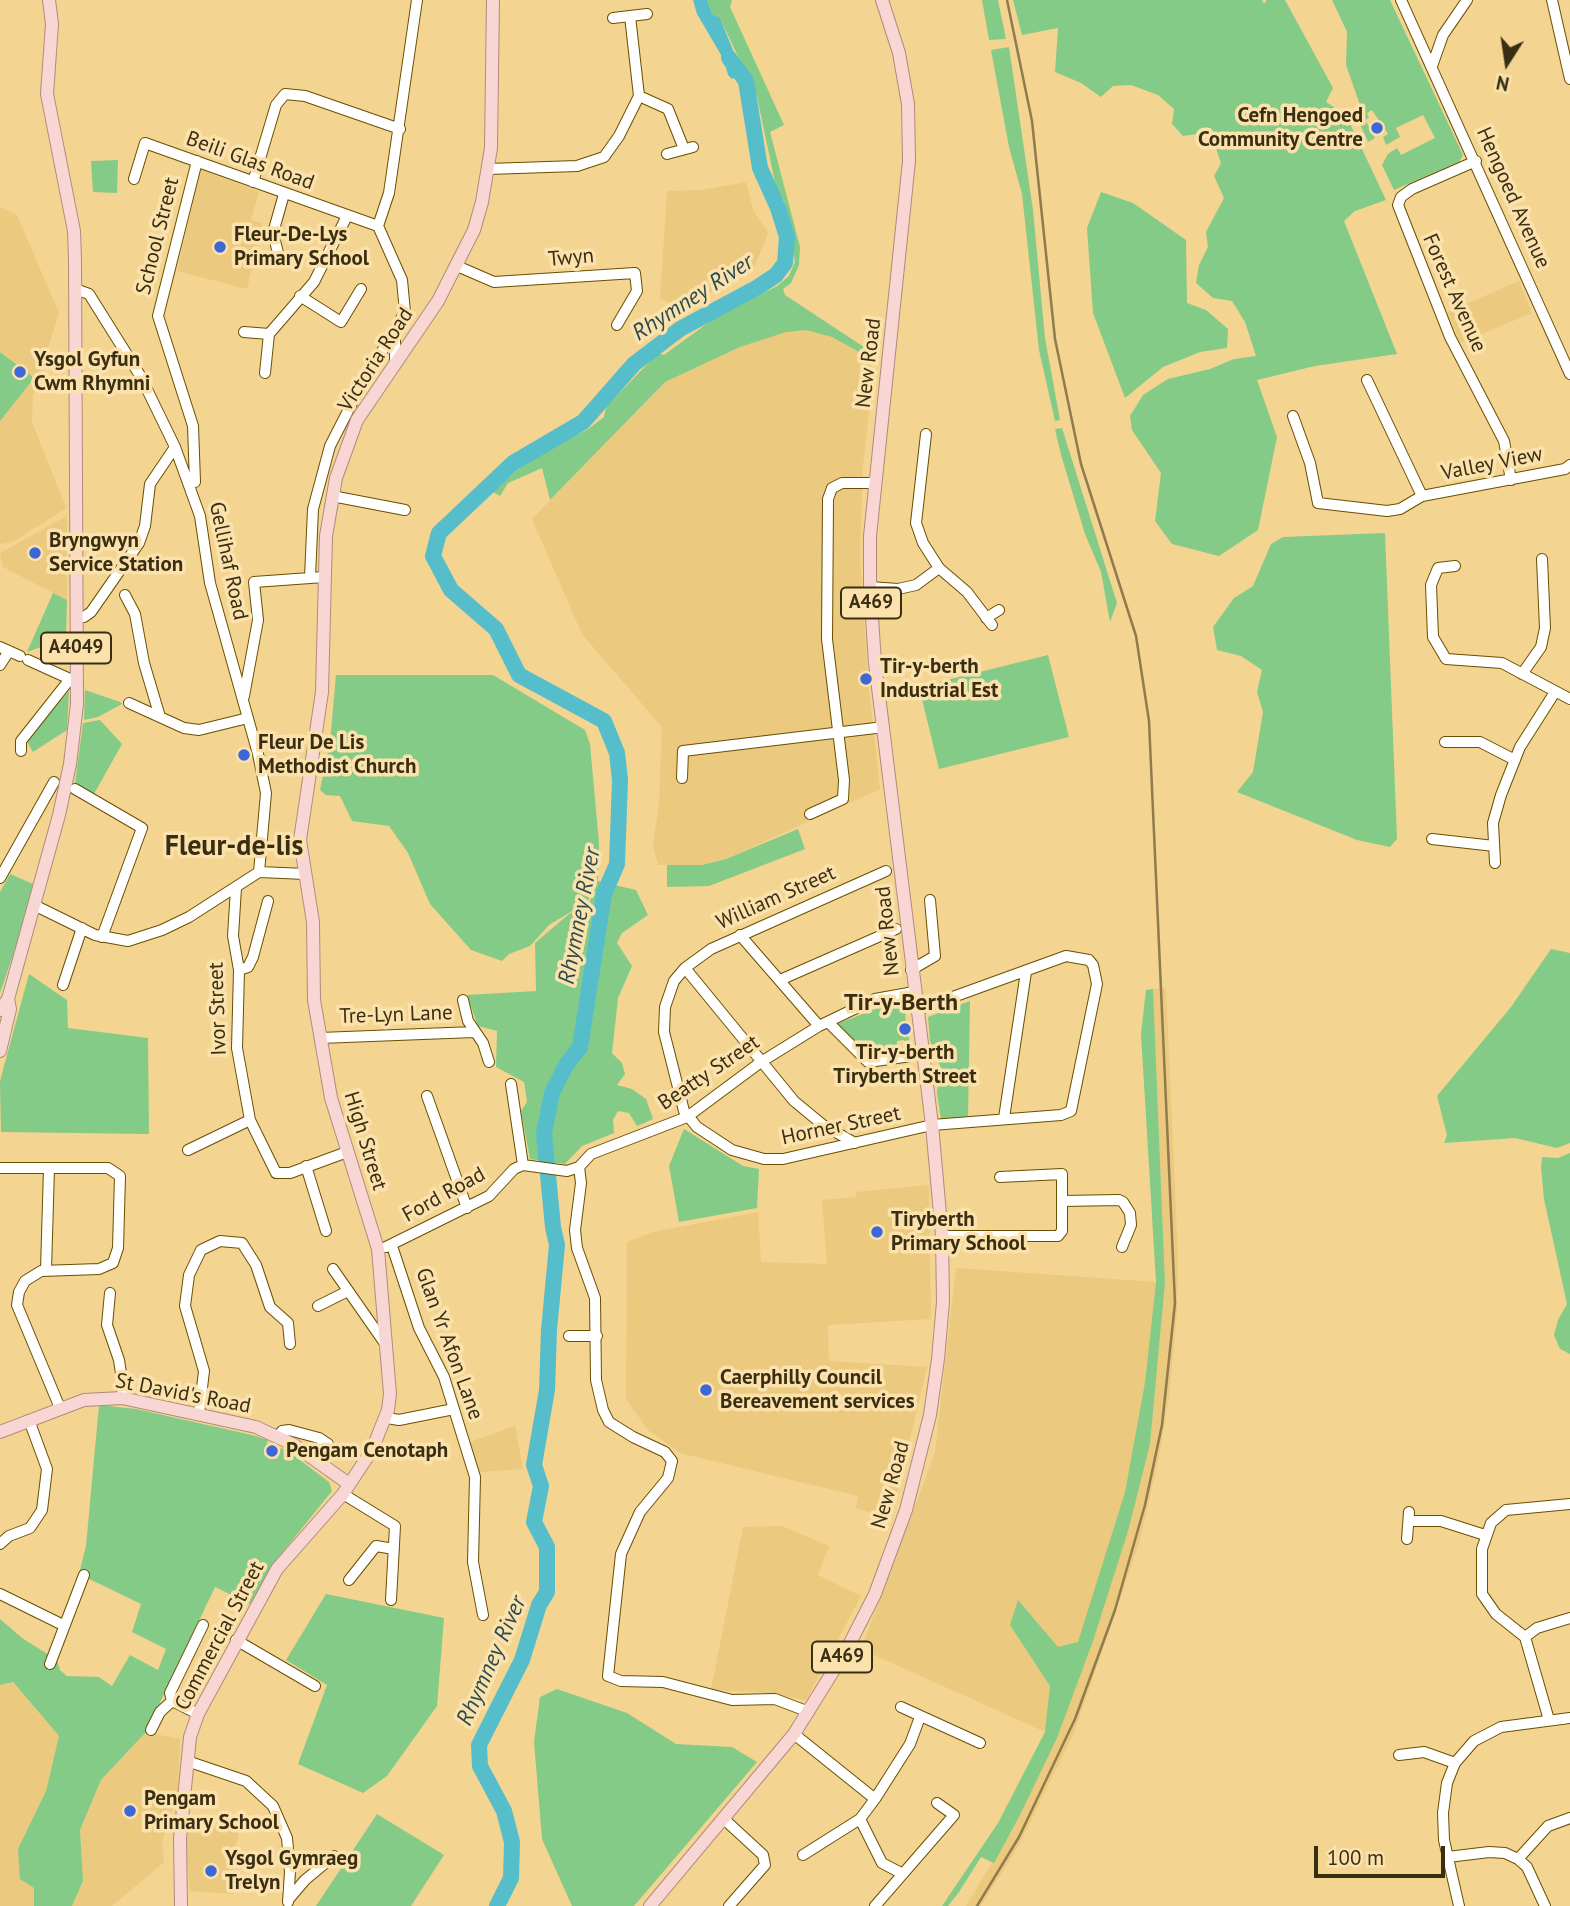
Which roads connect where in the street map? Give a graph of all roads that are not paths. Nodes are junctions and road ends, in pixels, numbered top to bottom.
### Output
1 (49, 0) edge
2 (417, 0) edge
3 (492, 0) edge
4 (882, 0) edge
5 (1401, 0) edge
6 (1467, 0) edge
7 (1552, 0) edge
8 (647, 14) dead end
9 (630, 16) junction
10 (613, 18) dead end
11 (1432, 66) junction
12 (1570, 79) edge
13 (639, 96) junction
14 (400, 129) junction
15 (667, 154) dead end
16 (1476, 160) junction
17 (197, 161) junction
18 (488, 169) junction
19 (134, 179) dead end
20 (253, 182) junction
21 (284, 194) junction
22 (347, 216) junction
23 (378, 226) junction
24 (278, 253) dead end
25 (457, 266) junction
26 (75, 289) junction
27 (361, 289) dead end
28 (300, 296) junction
29 (405, 312) junction
30 (617, 325) dead end
31 (420, 326) junction
32 (395, 327) junction
33 (244, 332) dead end
34 (269, 334) junction
35 (395, 361) junction
36 (265, 373) dead end
37 (1570, 374) edge
38 (1367, 380) dead end
39 (1293, 416) dead end
40 (926, 434) dead end
41 (175, 447) junction
42 (1570, 465) edge
43 (1511, 480) junction
44 (195, 482) dead end
45 (875, 484) junction
46 (332, 496) junction
47 (1422, 496) junction
48 (405, 510) dead end
49 (1542, 559) dead end
50 (1455, 566) dead end
51 (939, 568) junction
52 (310, 577) junction
53 (324, 577) junction
54 (870, 587) junction
55 (125, 595) dead end
56 (999, 610) dead end
57 (76, 617) junction
58 (4, 649) edge
59 (0, 665) edge
60 (1522, 674) junction
61 (74, 679) junction
62 (1555, 692) junction
63 (1570, 699) edge
64 (243, 700) junction
65 (128, 703) dead end
66 (160, 717) junction
67 (247, 718) junction
68 (884, 727) junction
69 (837, 731) junction
70 (1445, 742) dead end
71 (21, 751) dead end
72 (1515, 760) junction
73 (682, 778) dead end
74 (54, 782) dead end
75 (75, 789) dead end
76 (810, 814) dead end
77 (1432, 839) dead end
78 (1494, 846) junction
79 (1495, 863) dead end
80 (886, 871) dead end
81 (259, 872) junction
82 (306, 874) junction
83 (1, 876) edge
84 (236, 888) junction
85 (930, 900) dead end
86 (268, 901) dead end
87 (36, 906) junction
88 (82, 928) junction
89 (896, 929) dead end
90 (740, 935) junction
91 (102, 937) junction
92 (685, 968) junction
93 (239, 970) junction
94 (911, 970) junction
95 (1026, 972) junction
96 (780, 981) junction
97 (63, 985) dead end
98 (914, 992) junction
99 (8, 999) junction
100 (463, 1000) dead end
101 (0, 1010) edge
102 (916, 1010) junction
103 (823, 1024) junction
104 (474, 1032) junction
105 (320, 1038) junction
106 (0, 1049) edge
107 (911, 1056) dead end
108 (489, 1062) dead end
109 (761, 1062) junction
110 (512, 1084) dead end
111 (427, 1097) dead end
112 (687, 1117) junction
113 (1004, 1118) junction
114 (250, 1120) junction
115 (932, 1125) junction
116 (855, 1143) junction
117 (188, 1150) dead end
118 (347, 1152) junction
119 (526, 1165) junction
120 (306, 1166) junction
121 (579, 1167) junction
122 (0, 1168) edge
123 (49, 1168) junction
124 (1000, 1177) dead end
125 (1062, 1201) junction
126 (467, 1208) junction
127 (326, 1231) dead end
128 (942, 1236) junction
129 (392, 1246) junction
130 (1122, 1247) dead end
131 (378, 1250) junction
132 (333, 1269) dead end
133 (47, 1270) junction
134 (348, 1291) junction
135 (110, 1293) dead end
136 (318, 1306) dead end
137 (569, 1336) dead end
138 (597, 1336) junction
139 (290, 1344) dead end
140 (386, 1345) junction
141 (122, 1398) junction
142 (60, 1408) junction
143 (454, 1409) junction
144 (199, 1413) junction
145 (387, 1418) junction
146 (29, 1420) junction
147 (0, 1432) edge
148 (278, 1436) junction
149 (328, 1444) dead end
150 (346, 1489) junction
151 (1570, 1504) edge
152 (1485, 1535) junction
153 (1407, 1539) dead end
154 (0, 1544) edge
155 (394, 1549) junction
156 (84, 1575) dead end
157 (349, 1580) dead end
158 (0, 1594) edge
159 (391, 1600) dead end
160 (483, 1615) dead end
161 (1570, 1618) edge
162 (63, 1625) junction
163 (203, 1625) dead end
164 (1525, 1637) junction
165 (236, 1640) junction
166 (50, 1664) dead end
167 (315, 1686) dead end
168 (172, 1701) junction
169 (901, 1707) dead end
170 (809, 1712) junction
171 (198, 1714) junction
172 (920, 1717) junction
173 (1570, 1718) edge
174 (1549, 1720) junction
175 (150, 1730) dead end
176 (794, 1734) junction
177 (980, 1743) dead end
178 (1399, 1755) dead end
179 (187, 1761) junction
180 (1455, 1763) junction
181 (875, 1799) junction
182 (937, 1803) dead end
183 (1570, 1818) edge
184 (860, 1819) junction
185 (725, 1820) junction
186 (803, 1854) dead end
187 (334, 1856) dead end
188 (1448, 1857) junction
189 (1518, 1859) junction
190 (903, 1874) junction
191 (287, 1904) edge
192 (181, 1906) edge
193 (650, 1906) edge
194 (729, 1906) edge
195 (875, 1906) edge
196 (1459, 1906) edge
197 (1545, 1906) edge

1 - 26 main road, A4049
2 - 14 street
3 - 18 main road, Victoria Road
4 - 45 main road, New Road / A469
5 - 11 street, Hengoed Avenue
6 - 11 street
7 - 12 street
8 - 9 street
9 - 10 street
9 - 13 street
11 - 16 street, Hengoed Avenue
13 - 15 street
13 - 18 street
14 - 20 street
14 - 23 street
16 - 37 street, Hengoed Avenue
16 - 43 street, Forest Avenue
17 - 19 street, Beili Glas Road
17 - 20 street, Beili Glas Road
17 - 44 street, School Street
18 - 25 main road, Victoria Road
20 - 21 street, Beili Glas Road
21 - 22 street, Beili Glas Road
21 - 24 street
22 - 23 street, Beili Glas Road
22 - 28 street
23 - 29 street
25 - 30 street, Twyn
25 - 31 main road, Victoria Road
26 - 41 street, Gellihaf Road
26 - 57 main road, A4049
27 - 28 street
28 - 34 street
29 - 31 street
29 - 32 street
31 - 35 main road, Victoria Road
32 - 35 street
32 - 52 street
33 - 34 street
34 - 36 street
35 - 46 main road, Victoria Road
38 - 47 street, Valley View
39 - 47 street
40 - 51 street
41 - 57 street
41 - 64 street, Gellihaf Road
42 - 43 street, Valley View
43 - 47 street, Valley View
45 - 54 main road, New Road / A469
45 - 69 street
46 - 48 street
46 - 53 main road, Victoria Road
49 - 60 street
50 - 60 street
51 - 54 street
51 - 56 street
52 - 53 street
52 - 64 street
53 - 82 main road, Victoria Road
54 - 68 main road, New Road / A469
55 - 66 street
57 - 61 main road, A4049
58 - 59 street
58 - 61 street
60 - 62 street
61 - 71 street
61 - 87 main road, A4049
62 - 63 street
62 - 72 street
64 - 67 street, Gellihaf Road
65 - 66 street
66 - 67 street
67 - 81 street, Gellihaf Road
68 - 69 street
68 - 94 main road, New Road / A469
69 - 73 street
69 - 76 street
70 - 72 street
72 - 78 street
74 - 83 street
75 - 91 street
77 - 78 street
78 - 79 street
80 - 90 street, William Street
81 - 82 street
81 - 84 street
82 - 105 main road, High Street
84 - 91 street
84 - 93 street, Ivor Street
85 - 94 street
86 - 93 street
87 - 88 street
87 - 99 main road, A4049
88 - 91 street
88 - 97 street
89 - 96 street
90 - 92 street, William Street
90 - 96 street
92 - 109 street
92 - 112 street
93 - 114 street, Ivor Street
94 - 98 main road, New Road / A469
95 - 102 street
95 - 113 street
95 - 113 street, Horner Street
96 - 103 street
98 - 102 main road, New Road / A469
98 - 103 street, Beatty Street
99 - 101 main road, A4049
99 - 106 main road, A4049
100 - 104 street, Tre-Lyn Lane
102 - 115 main road, New Road / A469
103 - 107 street
103 - 109 street, Beatty Street
104 - 105 street, Tre-Lyn Lane
104 - 108 street, Tre-Lyn Lane
105 - 118 main road, High Street
109 - 112 street, Beatty Street
109 - 116 street
110 - 119 street
111 - 126 street
112 - 116 street, Horner Street
112 - 121 street, Beatty Street
113 - 115 street, Horner Street
114 - 117 street
114 - 120 street, Ivor Street
115 - 116 street, Horner Street
115 - 128 main road, New Road / A469
118 - 120 street, Ivor Street
118 - 131 main road, High Street
119 - 121 street, Beatty Street
119 - 126 street, Ford Road
120 - 127 street
121 - 138 street
122 - 123 street
123 - 133 street
123 - 133 street
124 - 125 street
125 - 128 street
125 - 130 street
126 - 129 street, Ford Road
128 - 170 main road, New Road / A469
129 - 131 street, Ford Road
129 - 143 street, Glan Yr Afon Lane
131 - 140 main road, High Street
132 - 134 street
133 - 142 street
134 - 136 street
134 - 140 street
135 - 141 street
137 - 138 street
138 - 170 street
139 - 144 street
140 - 145 main road, High Street
141 - 142 main road, St David's Road
141 - 144 main road, St David's Road
142 - 146 main road, St David's Road
143 - 145 street
143 - 160 street, Glan Yr Afon Lane
144 - 148 main road, St David's Road
145 - 150 main road, Commercial Street
146 - 147 main road, St David's Road
146 - 154 street
148 - 149 street
148 - 150 main road, St David's Road
150 - 155 street
150 - 165 main road, Commercial Street
151 - 152 street
152 - 153 street
152 - 164 street
155 - 157 street
155 - 159 street
156 - 162 street
158 - 162 street
161 - 164 street
162 - 166 street
163 - 168 street
164 - 174 street
165 - 167 street
165 - 171 main road, Commercial Street
168 - 171 street
168 - 175 street
169 - 172 street
170 - 176 main road, New Road / A469
171 - 179 main road, Commercial Street
172 - 177 street
172 - 181 street
173 - 174 street
174 - 180 street
176 - 181 street
176 - 185 main road, New Road / A469
178 - 180 street
179 - 191 street
179 - 192 main road, Commercial Street
180 - 188 street
181 - 184 street
182 - 190 street
183 - 189 street
184 - 186 street
184 - 190 street
185 - 193 main road, New Road / A469
185 - 194 street
187 - 191 street
188 - 189 street
188 - 196 street
189 - 197 street
190 - 195 street

